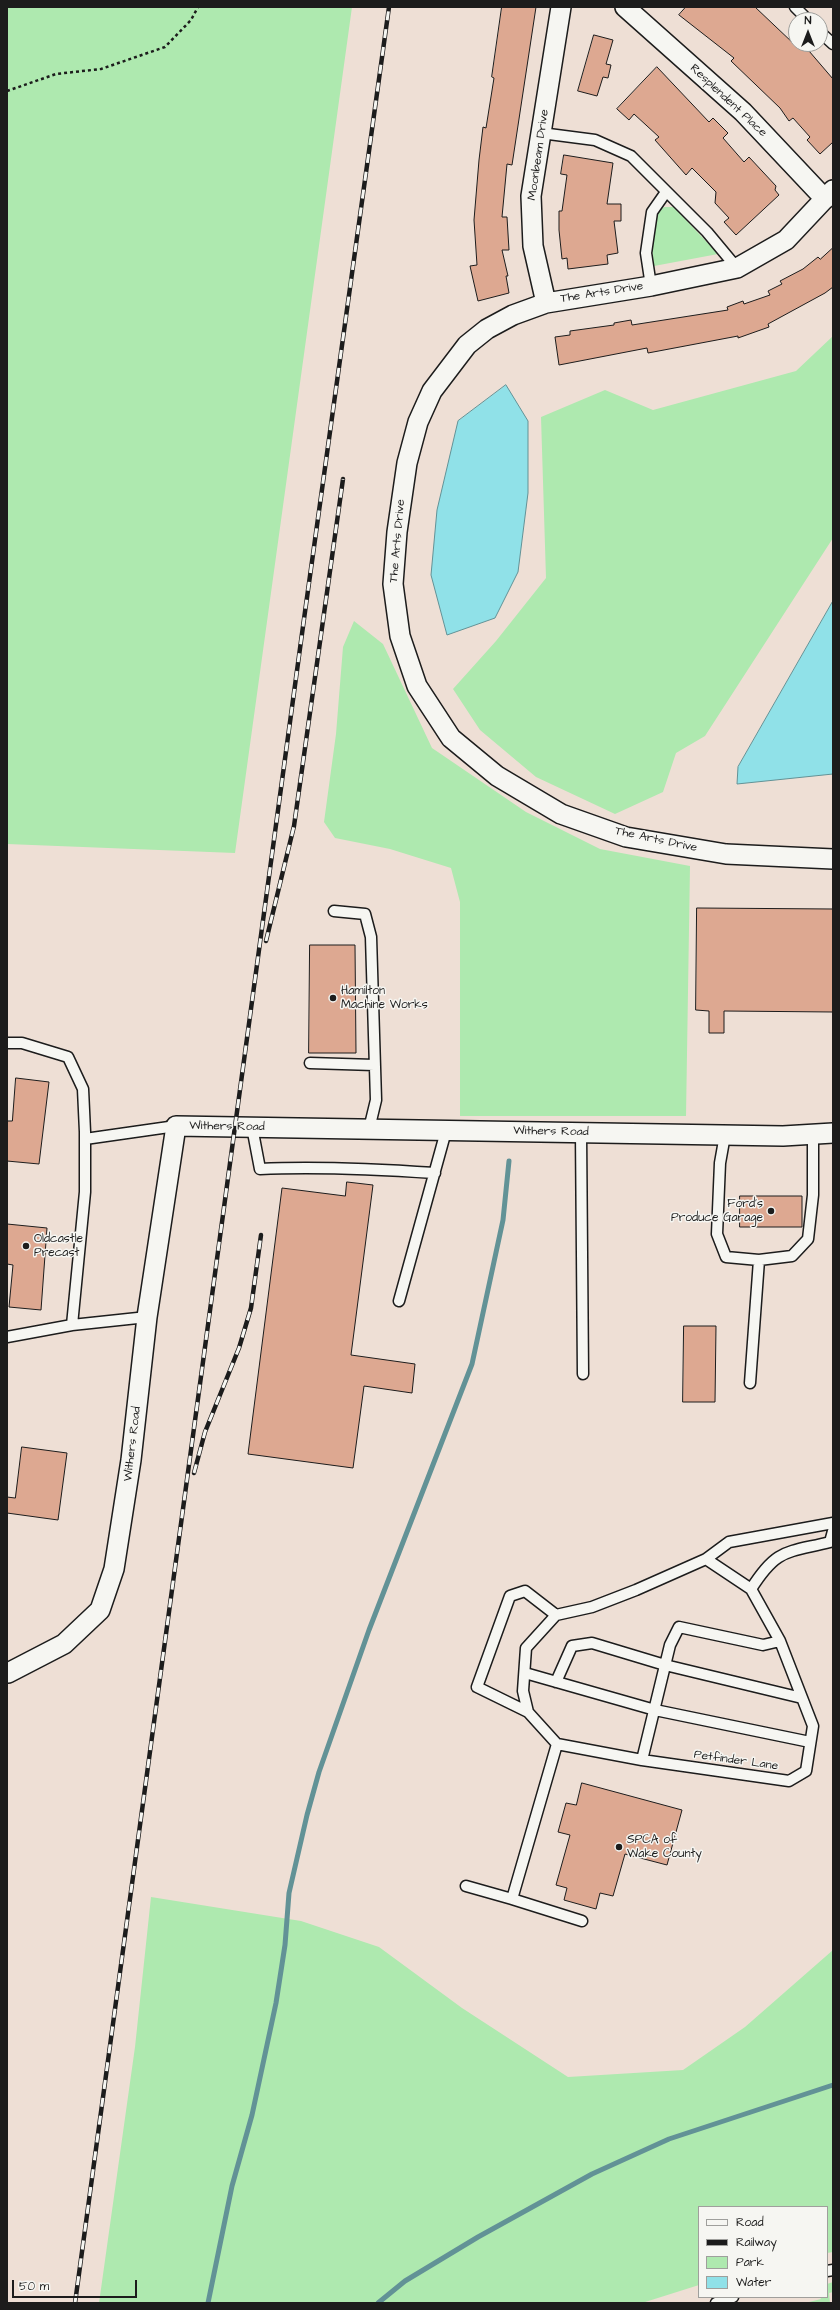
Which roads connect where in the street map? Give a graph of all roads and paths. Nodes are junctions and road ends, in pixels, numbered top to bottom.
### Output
1 (198, 7) edge
2 (561, 7) edge
3 (625, 7) edge
4 (7, 92) edge
5 (541, 133) junction
6 (666, 192) junction
7 (829, 195) edge
8 (737, 268) junction
9 (650, 286) junction
10 (546, 303) junction
11 (833, 859) edge
12 (334, 911) dead end
13 (7, 1043) edge
14 (310, 1063) dead end
15 (374, 1065) junction
16 (176, 1126) junction
17 (252, 1127) junction
18 (369, 1129) junction
19 (446, 1130) junction
20 (581, 1133) junction
21 (833, 1133) edge
22 (813, 1134) junction
23 (725, 1135) junction
24 (85, 1139) junction
25 (435, 1172) junction
26 (759, 1260) junction
27 (399, 1301) dead end
28 (148, 1317) junction
29 (72, 1325) junction
30 (7, 1337) edge
31 (583, 1374) dead end
32 (750, 1383) dead end
33 (833, 1523) edge
34 (833, 1531) edge
35 (706, 1559) junction
36 (751, 1589) junction
37 (556, 1615) junction
38 (780, 1641) junction
39 (665, 1665) junction
40 (8, 1673) dead end
41 (525, 1673) junction
42 (556, 1682) junction
43 (802, 1698) junction
44 (655, 1710) junction
45 (528, 1712) junction
46 (810, 1742) junction
47 (558, 1744) junction
48 (642, 1760) junction
49 (466, 1886) dead end
50 (512, 1899) junction
51 (582, 1921) dead end
52 (730, 2298) edge
53 (716, 2303) edge

1 - 4 path
2 - 5 street, Moonbeam Drive
3 - 7 street, Resplendent Place
5 - 6 lane
5 - 10 street, Moonbeam Drive
6 - 8 lane
6 - 9 lane
7 - 8 street, The Arts Drive
8 - 9 street, The Arts Drive
9 - 10 street, The Arts Drive
10 - 11 street, The Arts Drive
12 - 15 lane
13 - 24 lane
14 - 15 lane
15 - 18 lane
16 - 17 street, Withers Road
16 - 24 lane
16 - 28 street, Withers Road
17 - 18 street, Withers Road
17 - 25 lane
18 - 19 street, Withers Road
19 - 20 street, Withers Road
19 - 25 lane
20 - 23 street, Withers Road
20 - 31 lane
21 - 22 street, Withers Road
22 - 23 street, Withers Road
22 - 26 lane
23 - 26 lane
24 - 29 lane
25 - 27 lane
26 - 32 lane
28 - 29 lane
28 - 40 street, Withers Road
29 - 30 lane
33 - 35 lane
34 - 36 lane
35 - 36 lane
35 - 37 lane
36 - 38 lane, Petfinder Lane
37 - 41 lane
37 - 45 lane
38 - 39 lane
38 - 43 lane, Petfinder Lane
39 - 42 lane
39 - 43 lane
39 - 44 lane
41 - 42 lane
41 - 45 lane
42 - 44 lane
43 - 46 lane, Petfinder Lane
44 - 46 lane
44 - 48 lane
45 - 47 lane
46 - 48 lane, Petfinder Lane
47 - 48 lane, Petfinder Lane
47 - 50 lane
49 - 50 lane
50 - 51 lane
52 - 53 lane

